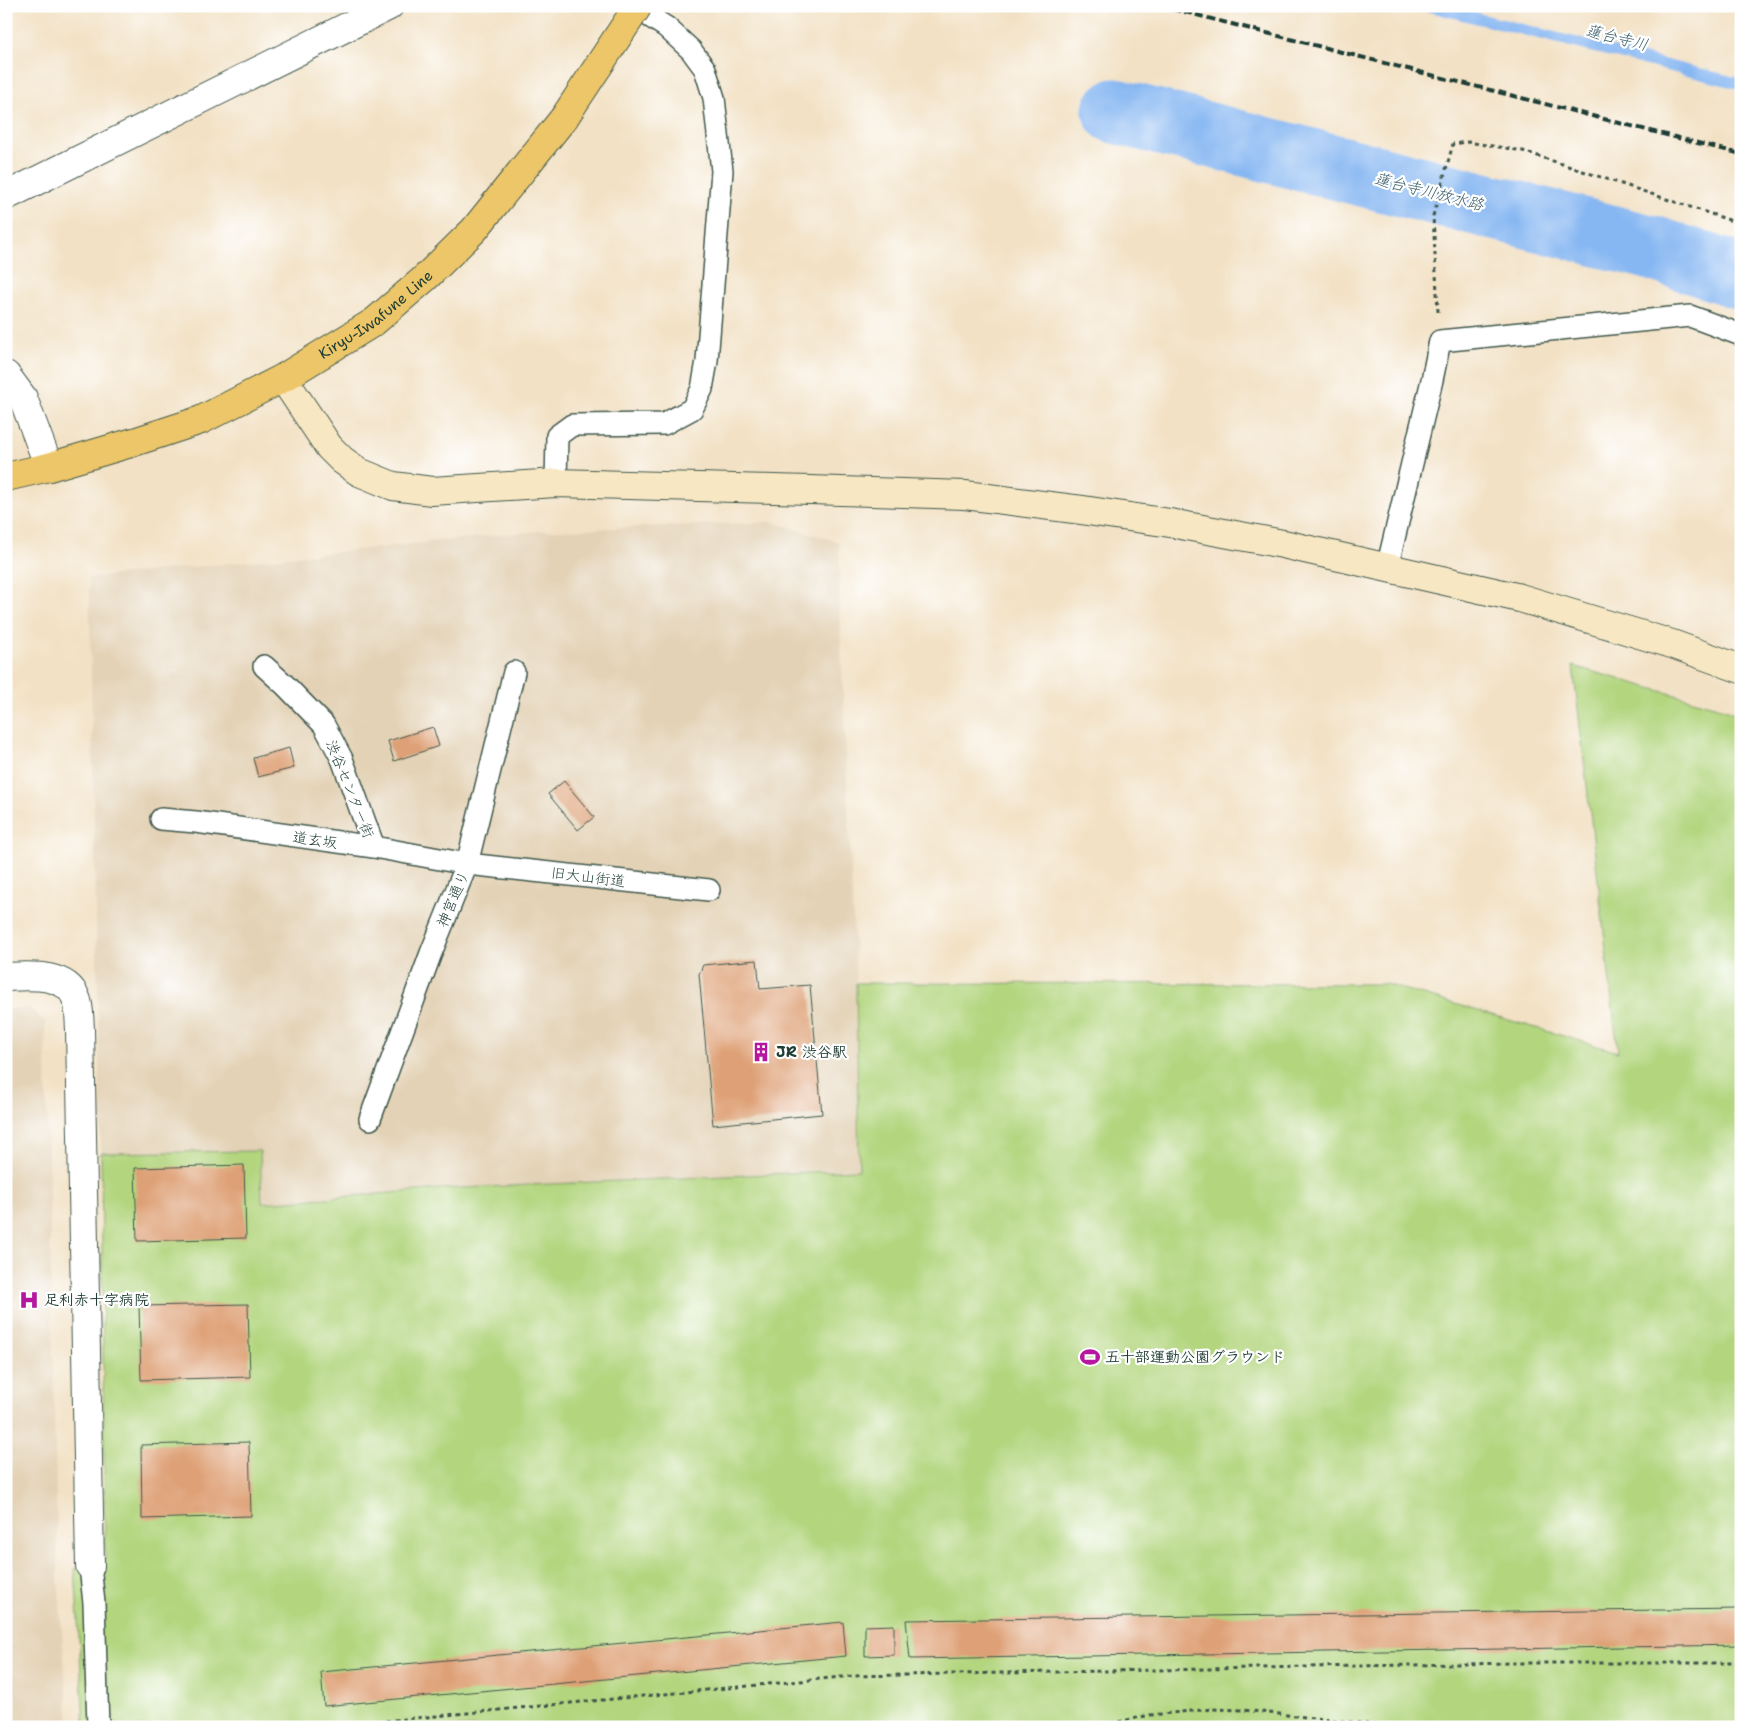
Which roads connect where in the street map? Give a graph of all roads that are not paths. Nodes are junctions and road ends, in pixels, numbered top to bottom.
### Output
1 (389, 6) edge
2 (633, 6) edge
3 (638, 6) edge
4 (6, 196) edge
5 (1741, 335) edge
6 (6, 375) edge
7 (283, 378) junction
8 (49, 467) junction
9 (6, 477) edge
10 (556, 484) junction
11 (1387, 568) junction
12 (264, 666) dead end
13 (1741, 669) edge
14 (514, 672) dead end
15 (161, 819) dead end
16 (374, 847) junction
17 (467, 864) junction
18 (709, 890) dead end
19 (6, 977) edge
20 (370, 1119) dead end
21 (90, 1566) joint
22 (98, 1727) edge

1 - 4 street
2 - 10 lane
3 - 7 main road, Kiryu-Iwafune Line, bridge
5 - 11 lane
6 - 8 street
7 - 8 main road, Kiryu-Iwafune Line
7 - 10 street
8 - 9 main road, Kiryu-Iwafune Line
10 - 11 street
11 - 13 street
12 - 16 lane, 渋谷センター街
14 - 17 lane, 神宮通り
15 - 16 lane, 道玄坂
16 - 17 lane, 道玄坂
17 - 18 lane, 旧大山街道
17 - 20 lane, 神宮通り
19 - 21 street
21 - 22 lane

